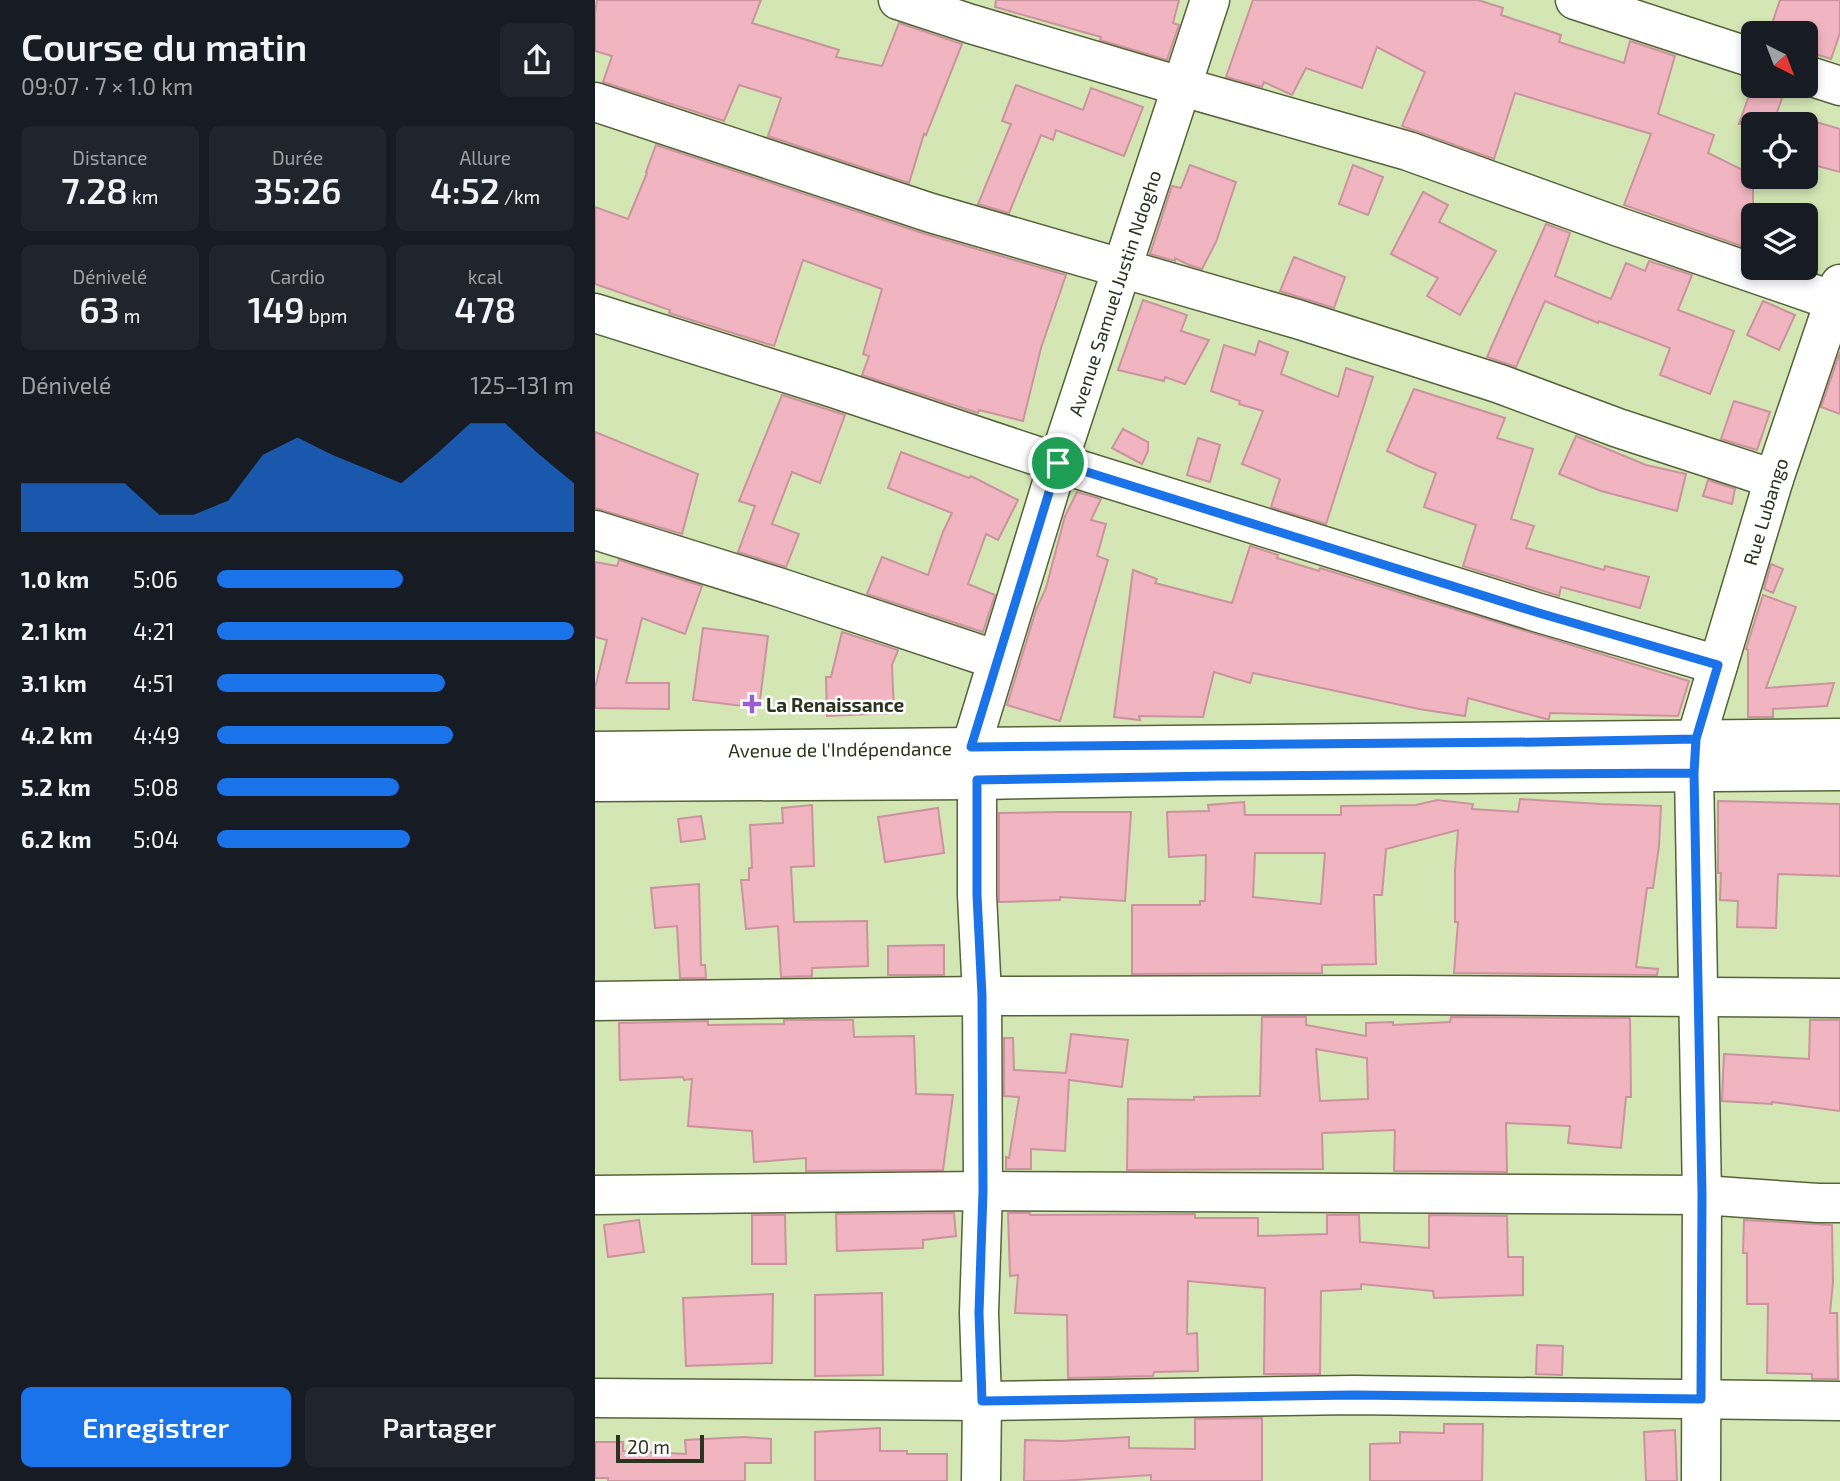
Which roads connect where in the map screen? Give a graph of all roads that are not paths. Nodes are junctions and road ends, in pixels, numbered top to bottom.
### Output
1 (898, 0) edge
2 (1210, 0) edge
3 (1575, 0) edge
4 (1741, 54) edge
5 (1818, 79) edge
6 (1840, 86) edge
7 (1183, 87) junction
8 (595, 102) edge
9 (1121, 269) junction
10 (1838, 296) edge
11 (595, 313) edge
12 (1058, 463) junction
13 (1774, 479) junction
14 (595, 530) edge
15 (997, 660) junction
16 (1718, 665) junction
17 (1840, 738) edge
18 (595, 751) edge
19 (1695, 756) junction
20 (974, 764) junction
21 (1840, 771) edge
22 (595, 782) edge
23 (982, 996) junction
24 (1697, 998) junction
25 (1840, 998) edge
26 (595, 1001) edge
27 (983, 1191) junction
28 (595, 1195) edge
29 (1702, 1195) junction
30 (1840, 1203) edge
31 (595, 1398) edge
32 (1701, 1399) junction
33 (982, 1401) junction
34 (1840, 1401) edge
35 (981, 1481) edge
36 (1701, 1481) edge

1 - 7 street
2 - 7 street, Avenue Samuel Justin Ndogho
3 - 4 street
5 - 6 street
7 - 9 street, Avenue Samuel Justin Ndogho
7 - 10 street
8 - 9 street
9 - 12 street, Avenue Samuel Justin Ndogho
9 - 13 street
10 - 13 street, Rue Lubango
11 - 12 street
12 - 15 street, Avenue Samuel Justin Ndogho
12 - 16 street
13 - 16 street, Rue Lubango
14 - 15 street
15 - 20 street, Avenue Samuel Justin Ndogho
16 - 19 street, Rue Lubango
17 - 19 street, Avenue de l'Indépendance
18 - 20 street, Avenue de l'Indépendance
19 - 20 street, Avenue de l'Indépendance
19 - 21 street, Avenue de l'Indépendance
19 - 24 street, Rue Lubango
20 - 22 street, Avenue de l'Indépendance
20 - 23 street, Avenue Samuel Justin Ndogho
23 - 24 street
23 - 26 street
23 - 27 street, Avenue Samuel Justin Ndogho
24 - 25 street
24 - 29 street, Rue Lubango
27 - 28 street
27 - 29 street
27 - 33 street, Avenue Samuel Justin Ndogho
29 - 30 street
29 - 32 street, Rue Lubango
31 - 33 street
32 - 33 street
32 - 34 street
32 - 36 street, Rue Lubango
33 - 35 street, Avenue Samuel Justin Ndogho

